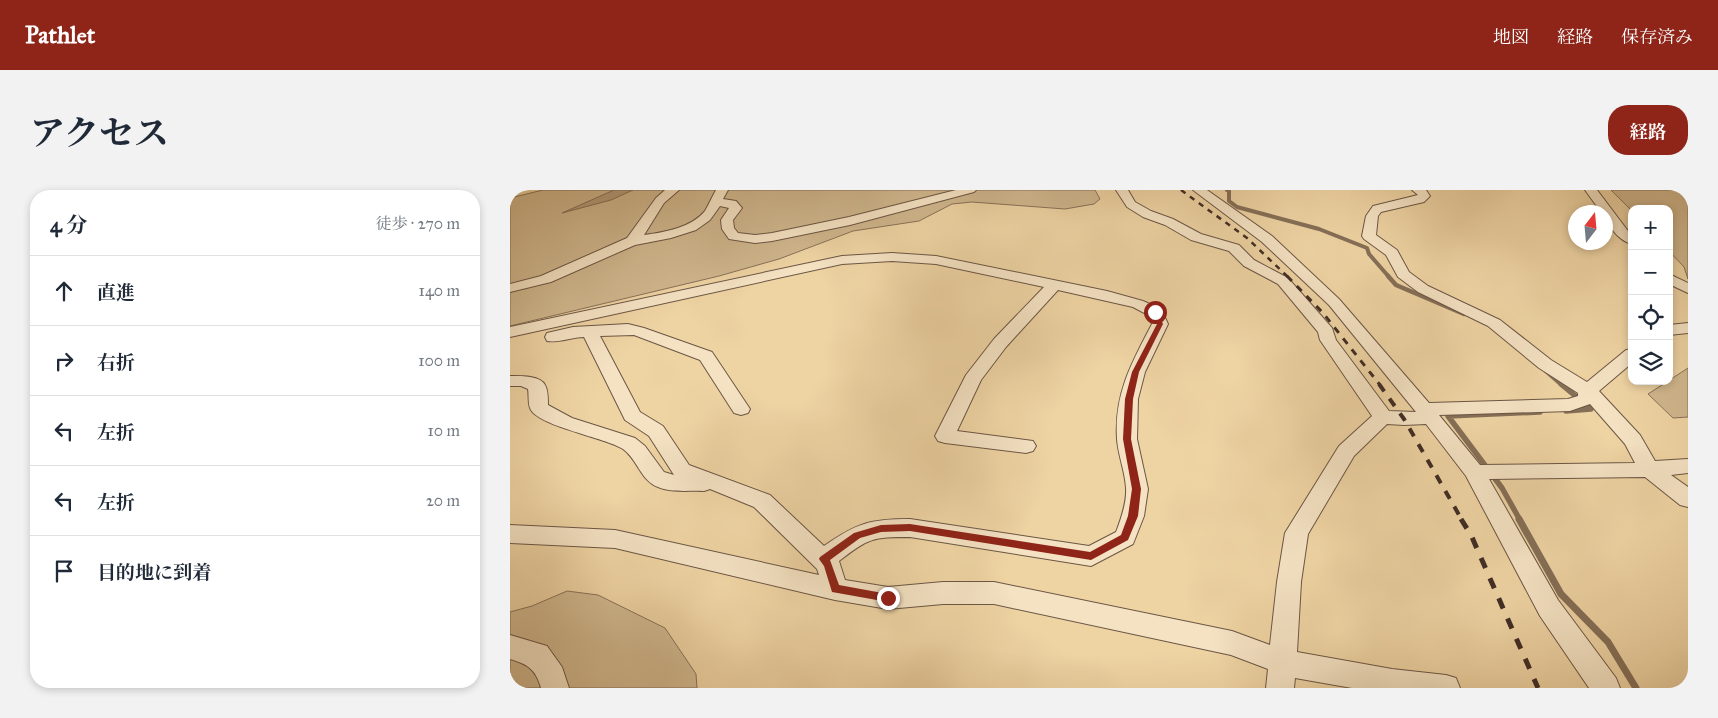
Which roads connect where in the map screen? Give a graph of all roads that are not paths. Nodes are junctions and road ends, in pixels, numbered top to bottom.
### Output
1 (673, 190) edge
2 (722, 190) edge
3 (970, 190) edge
4 (1122, 190) edge
5 (1199, 190) edge
6 (1418, 190) edge
7 (1591, 190) edge
8 (716, 202) junction
9 (1628, 237) edge
10 (632, 241) junction
11 (1673, 280) edge
12 (1054, 285) junction
13 (510, 288) edge
14 (1688, 289) edge
15 (1688, 328) edge
16 (1673, 330) edge
17 (510, 332) edge
18 (590, 332) junction
19 (510, 346) edge
20 (1628, 357) edge
21 (510, 381) edge
22 (1588, 391) junction
23 (741, 409) dead end
24 (1428, 413) junction
25 (1383, 417) junction
26 (1026, 446) dead end
27 (1688, 466) edge
28 (1649, 469) junction
29 (1474, 472) junction
30 (716, 482) junction
31 (1688, 498) edge
32 (510, 534) edge
33 (824, 559) junction
34 (836, 589) junction
35 (510, 648) edge
36 (1282, 675) edge
37 (1386, 685) edge
38 (556, 688) edge
39 (1446, 688) edge
40 (1606, 688) edge

1 - 10 street
2 - 8 street
3 - 8 street
4 - 25 street
5 - 24 street
6 - 22 street
7 - 9 street
8 - 10 street
10 - 13 street
11 - 14 street
12 - 17 street
12 - 26 street
12 - 33 street
15 - 16 street
18 - 19 street
18 - 23 street
18 - 30 street
20 - 22 street
21 - 30 street
22 - 24 street
22 - 28 street
24 - 25 street
24 - 29 street
25 - 36 street
27 - 28 street
28 - 29 street
28 - 31 street
29 - 40 street
30 - 33 street
32 - 34 street
33 - 34 street
34 - 36 street
35 - 38 street
36 - 37 street
37 - 39 street

